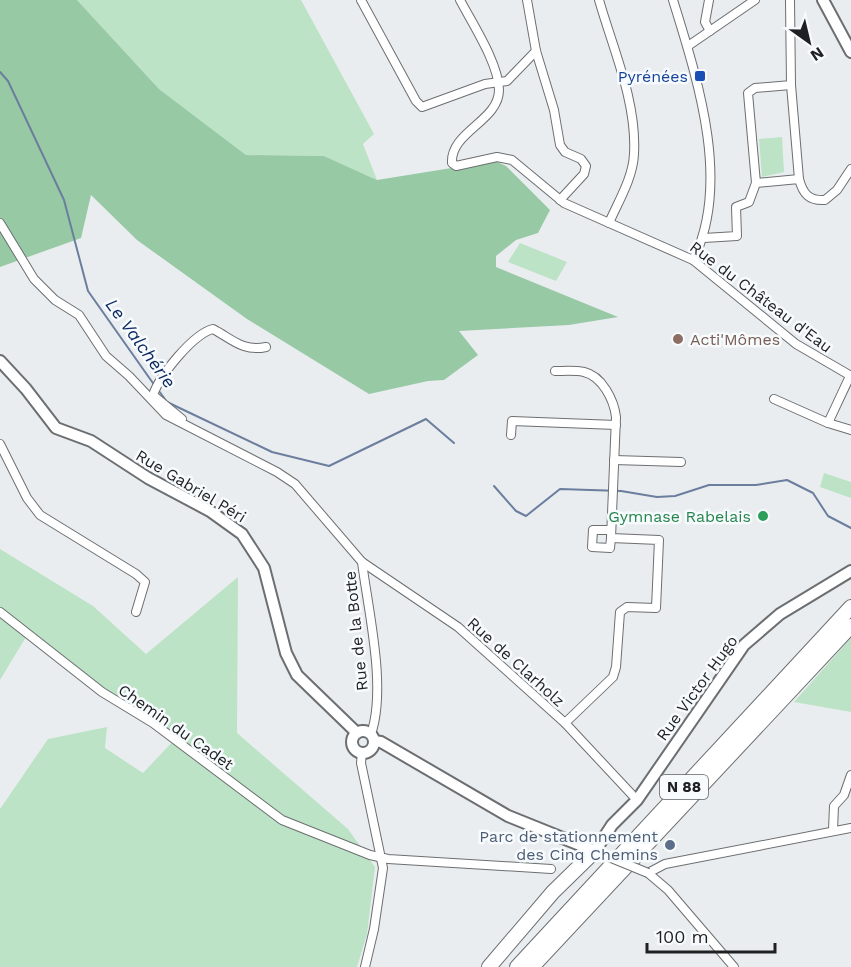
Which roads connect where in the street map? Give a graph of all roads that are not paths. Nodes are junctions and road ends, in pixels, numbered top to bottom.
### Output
1 (361, 0) edge
2 (460, 0) edge
3 (527, 0) edge
4 (598, 0) edge
5 (673, 0) edge
6 (709, 0) edge
7 (755, 0) edge
8 (790, 0) edge
9 (823, 0) edge
10 (710, 31) junction
11 (688, 46) junction
12 (536, 51) junction
13 (851, 52) edge
14 (498, 83) junction
15 (791, 86) junction
16 (851, 169) edge
17 (799, 179) junction
18 (756, 183) junction
19 (560, 200) junction
20 (0, 223) edge
21 (609, 223) junction
22 (704, 238) junction
23 (693, 260) junction
24 (266, 347) dead end
25 (0, 361) edge
26 (555, 371) dead end
27 (850, 376) edge
28 (774, 399) dead end
29 (828, 423) junction
30 (616, 425) junction
31 (194, 429) junction
32 (851, 430) edge
33 (511, 435) dead end
34 (0, 444) edge
35 (614, 460) junction
36 (681, 462) dead end
37 (362, 562) junction
38 (851, 571) edge
39 (851, 606) edge
40 (0, 612) edge
41 (136, 612) dead end
42 (851, 626) edge
43 (565, 723) junction
44 (357, 733) junction
45 (373, 738) junction
46 (362, 752) junction
47 (851, 775) edge
48 (637, 800) junction
49 (851, 828) edge
50 (833, 830) junction
51 (599, 853) junction
52 (381, 856) junction
53 (551, 869) dead end
54 (648, 873) junction
55 (365, 967) edge
56 (489, 967) edge
57 (517, 967) edge
58 (532, 967) edge
59 (735, 967) edge

1 - 14 street
2 - 14 street
3 - 12 street
4 - 21 street
5 - 11 street
6 - 10 street
7 - 10 street
8 - 15 street
9 - 13 main road
10 - 11 street
11 - 22 street
12 - 14 street
12 - 19 street
14 - 19 street, Rue du Château d'Eau
15 - 17 street
15 - 18 street
16 - 17 street
17 - 18 street
18 - 22 street
19 - 21 street, Rue du Château d'Eau
20 - 31 street
21 - 23 street, Rue du Château d'Eau
22 - 23 street
23 - 27 street, Rue du Château d'Eau
24 - 31 street
25 - 44 main road, Rue Gabriel Péri
26 - 30 street
27 - 29 street
28 - 29 street
29 - 32 street
30 - 33 street
30 - 35 street
31 - 37 street, Rue de Clarholz
34 - 41 street
35 - 36 street
35 - 43 street
37 - 43 street, Rue de Clarholz
37 - 45 street, Rue de la Botte
38 - 48 main road, Rue Victor Hugo
39 - 57 highway, N 88
40 - 52 street, Chemin du Cadet
42 - 58 highway, N 88
43 - 48 street, Rue de Clarholz
44 - 45 main road
44 - 46 main road
45 - 46 main road
45 - 51 main road
46 - 52 street
47 - 50 street
48 - 51 main road, Rue Victor Hugo
49 - 50 street
50 - 54 street
51 - 54 street, bridge
51 - 56 highway
52 - 53 street, Chemin du Cadet
52 - 55 street
54 - 59 street

